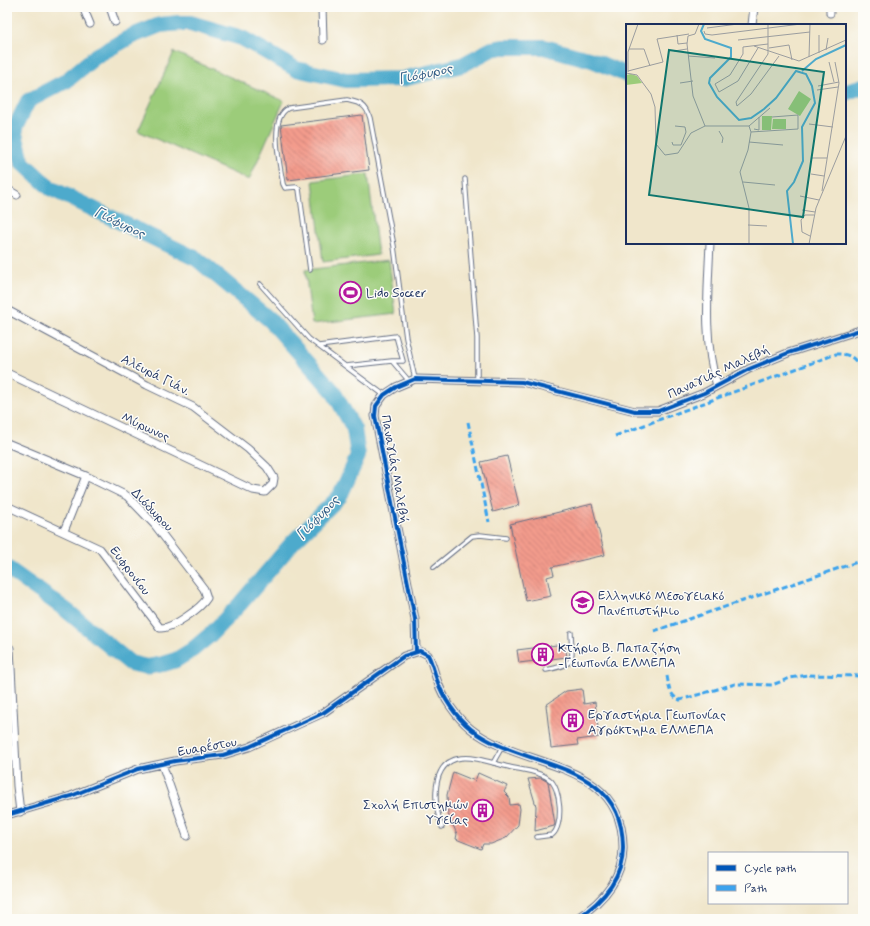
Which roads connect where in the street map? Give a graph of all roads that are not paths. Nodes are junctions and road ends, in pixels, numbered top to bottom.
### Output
1 (83, 7) edge
2 (110, 7) edge
3 (322, 7) edge
4 (754, 7) edge
5 (115, 22) dead end
6 (90, 24) dead end
7 (752, 24) edge
8 (323, 40) dead end
9 (465, 179) dead end
10 (7, 189) edge
11 (17, 195) dead end
12 (710, 244) edge
13 (310, 270) dead end
14 (260, 284) dead end
15 (7, 310) edge
16 (863, 329) edge
17 (319, 346) junction
18 (392, 361) junction
19 (346, 366) junction
20 (7, 373) edge
21 (413, 380) junction
22 (477, 381) junction
23 (717, 386) junction
24 (384, 395) junction
25 (7, 443) edge
26 (86, 476) junction
27 (273, 484) joint
28 (7, 506) edge
29 (64, 531) junction
30 (506, 538) dead end
31 (434, 567) dead end
32 (162, 629) joint
33 (571, 633) dead end
34 (10, 648) dead end
35 (416, 652) junction
36 (546, 670) dead end
37 (502, 747) junction
38 (162, 764) junction
39 (493, 764) junction
40 (20, 812) junction
41 (7, 815) edge
42 (442, 827) dead end
43 (187, 836) dead end
44 (537, 837) dead end
45 (576, 919) edge

1 - 6 street
2 - 5 street
3 - 8 street
4 - 7 street
9 - 22 lane
10 - 11 street
12 - 23 street
13 - 21 lane
14 - 17 lane
15 - 27 street, Αλευρά Γιάν.
16 - 23 street, Παναγιάς Μαλεβή
17 - 18 lane
17 - 19 lane
18 - 19 lane
18 - 21 lane
19 - 24 lane
20 - 27 street, Μύρωνος
21 - 22 street, Παναγιάς Μαλεβή
21 - 24 street, Παναγιάς Μαλεβή
22 - 23 street, Παναγιάς Μαλεβή
24 - 35 street, Παναγιάς Μαλεβή
25 - 26 street, Διόδωρου
26 - 29 street
26 - 32 street, Διόδωρου
28 - 29 street, Ευφρονίου
29 - 32 street, Ευφρονίου
30 - 31 lane
33 - 36 lane
34 - 40 street
35 - 37 street
35 - 38 street, Ευαρέστου
37 - 39 lane
37 - 45 street
38 - 40 street, Ευαρέστου
38 - 43 street
39 - 42 lane
39 - 44 lane
40 - 41 street, Ευαρέστου

